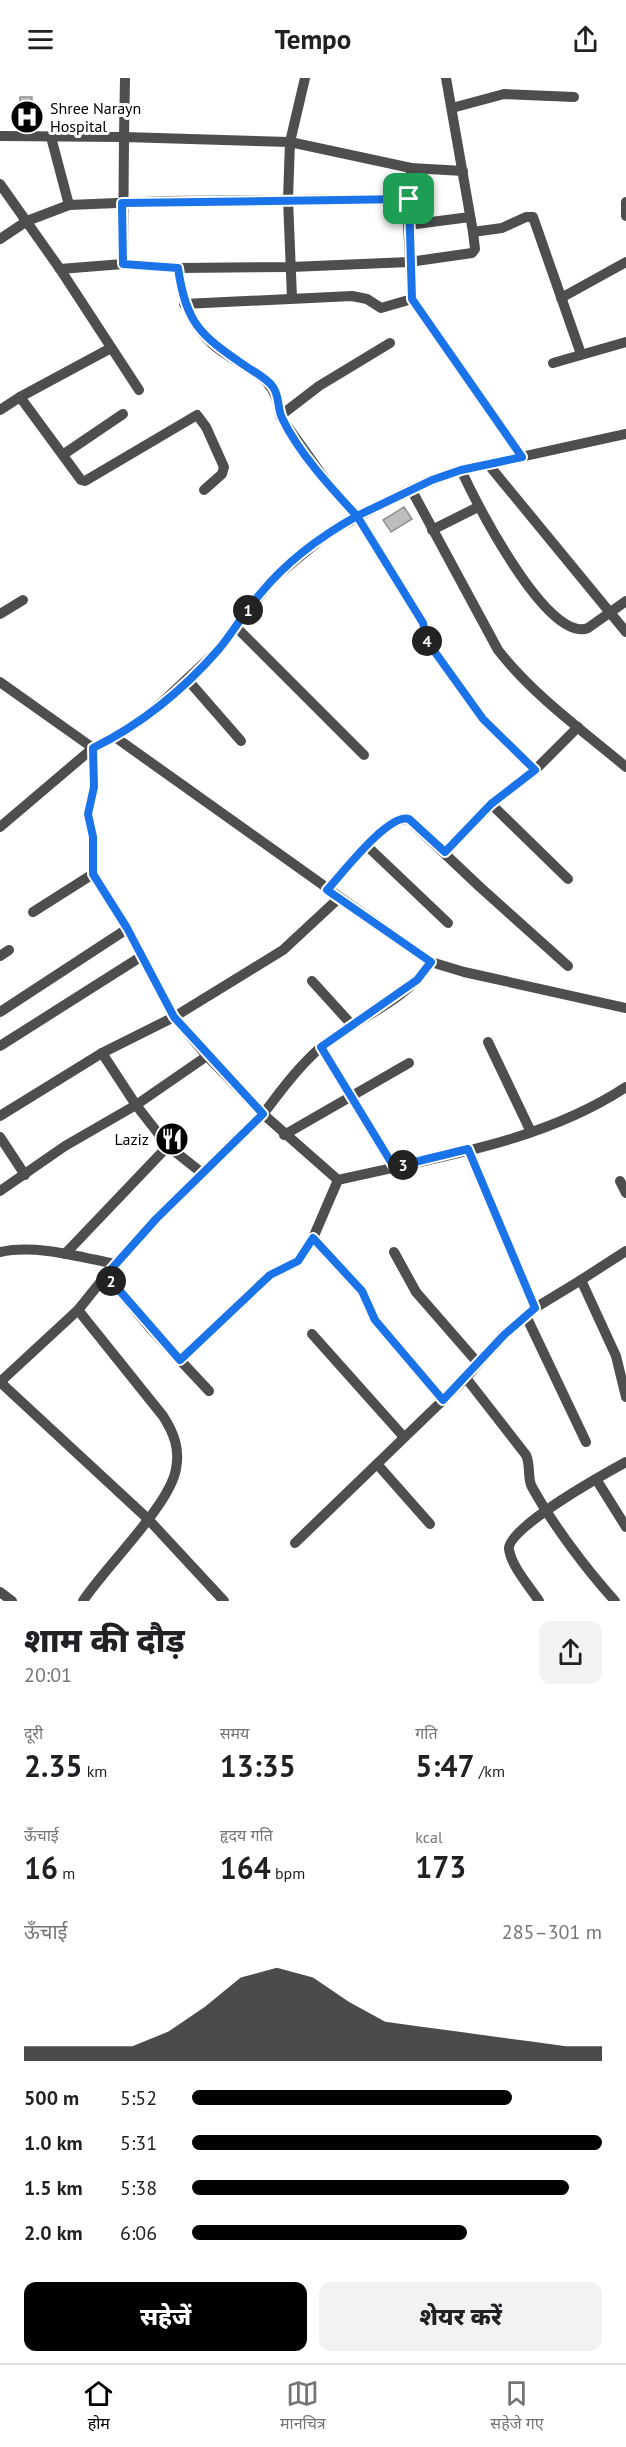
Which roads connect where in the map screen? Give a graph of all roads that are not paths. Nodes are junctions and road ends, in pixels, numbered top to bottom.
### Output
1 (125, 78) edge
2 (305, 78) edge
3 (446, 78) edge
4 (574, 97) dead end
5 (452, 108) junction
6 (0, 136) edge
7 (51, 137) junction
8 (124, 137) junction
9 (290, 142) junction
10 (411, 168) junction
11 (463, 171) junction
12 (0, 184) edge
13 (288, 199) junction
14 (409, 199) junction
15 (626, 202) edge
16 (122, 203) junction
17 (69, 205) junction
18 (626, 216) edge
19 (470, 217) junction
20 (27, 221) junction
21 (408, 225) junction
22 (473, 232) junction
23 (0, 239) edge
24 (409, 262) junction
25 (626, 262) edge
26 (123, 264) junction
27 (291, 267) junction
28 (178, 268) junction
29 (60, 269) junction
30 (292, 298) junction
31 (561, 298) junction
32 (412, 299) junction
33 (184, 304) junction
34 (626, 342) edge
35 (390, 343) dead end
36 (111, 348) junction
37 (581, 354) junction
38 (553, 363) dead end
39 (139, 390) dead end
40 (20, 397) junction
41 (0, 410) edge
42 (123, 414) dead end
43 (280, 416) junction
44 (626, 434) edge
45 (64, 454) junction
46 (522, 457) junction
47 (488, 464) junction
48 (461, 470) junction
49 (411, 489) junction
50 (204, 490) dead end
51 (478, 507) junction
52 (357, 516) junction
53 (432, 530) junction
54 (23, 600) dead end
55 (626, 601) edge
56 (610, 613) junction
57 (0, 614) edge
58 (236, 627) junction
59 (626, 632) edge
60 (187, 679) junction
61 (0, 682) edge
62 (578, 727) junction
63 (115, 737) junction
64 (241, 741) dead end
65 (93, 748) junction
66 (364, 755) dead end
67 (626, 767) edge
68 (535, 770) junction
69 (491, 804) junction
70 (0, 827) edge
71 (367, 846) junction
72 (445, 852) junction
73 (93, 874) junction
74 (568, 879) dead end
75 (327, 890) junction
76 (339, 898) junction
77 (33, 912) dead end
78 (448, 923) dead end
79 (127, 928) junction
80 (142, 956) junction
81 (431, 962) junction
82 (568, 966) dead end
83 (312, 981) dead end
84 (626, 1008) edge
85 (0, 1012) edge
86 (174, 1017) junction
87 (352, 1025) junction
88 (488, 1042) dead end
89 (0, 1046) edge
90 (321, 1047) junction
91 (102, 1053) junction
92 (207, 1056) junction
93 (409, 1064) dead end
94 (626, 1087) edge
95 (352, 1097) junction
96 (136, 1105) junction
97 (263, 1114) junction
98 (0, 1116) edge
99 (531, 1132) junction
100 (284, 1135) junction
101 (0, 1137) edge
102 (168, 1146) junction
103 (468, 1149) junction
104 (394, 1167) junction
105 (202, 1173) junction
106 (25, 1175) junction
107 (338, 1180) junction
108 (620, 1181) dead end
109 (0, 1191) edge
110 (626, 1193) edge
111 (313, 1238) junction
112 (626, 1251) edge
113 (0, 1252) edge
114 (394, 1252) dead end
115 (65, 1254) junction
116 (115, 1264) junction
117 (106, 1275) junction
118 (581, 1280) junction
119 (535, 1308) junction
120 (78, 1310) junction
121 (526, 1316) junction
122 (312, 1334) dead end
123 (180, 1360) junction
124 (477, 1362) junction
125 (466, 1378) junction
126 (0, 1382) edge
127 (209, 1391) dead end
128 (626, 1397) edge
129 (443, 1400) junction
130 (403, 1436) junction
131 (586, 1442) dead end
132 (626, 1462) edge
133 (377, 1464) junction
134 (596, 1479) junction
135 (548, 1510) junction
136 (148, 1519) junction
137 (430, 1524) dead end
138 (626, 1527) edge
139 (295, 1543) dead end
140 (0, 1592) edge
141 (12, 1601) edge
142 (83, 1601) edge
143 (224, 1601) edge
144 (539, 1601) edge
145 (615, 1601) edge

1 - 8 street
2 - 9 street
3 - 5 street
4 - 5 street
5 - 11 street
6 - 7 street
7 - 8 street
7 - 17 street
8 - 9 street
8 - 16 street
9 - 10 street
9 - 13 street
10 - 11 street
10 - 14 street
11 - 19 street
12 - 20 street
13 - 14 street
13 - 16 street
13 - 27 street
14 - 21 street
15 - 18 street
16 - 17 street
16 - 26 street
17 - 20 street
19 - 21 street
19 - 22 street
20 - 23 street
20 - 29 street
21 - 24 street
22 - 24 street
22 - 31 street
24 - 27 street
24 - 32 street
25 - 31 street
26 - 28 street
26 - 29 street
27 - 28 street
27 - 30 street
28 - 33 street
29 - 36 street
30 - 32 street
30 - 33 street
31 - 37 street
32 - 46 street
33 - 43 street
34 - 37 street
35 - 43 street
36 - 39 street
36 - 40 street
37 - 38 street
40 - 41 street
40 - 45 street
42 - 45 street
43 - 52 street
44 - 46 street
45 - 50 street
46 - 47 street
47 - 48 street
47 - 56 street
48 - 49 street
48 - 51 street
49 - 52 street
49 - 53 street
51 - 53 street
51 - 56 street
52 - 58 street
52 - 68 street
53 - 62 street
54 - 57 street
55 - 56 street
56 - 59 street
58 - 60 street
58 - 66 street
60 - 63 street
60 - 64 street
61 - 65 street
62 - 67 street
62 - 68 street
63 - 65 street
63 - 75 street
65 - 70 street
65 - 73 street
68 - 69 street
69 - 72 street
69 - 74 street
71 - 72 street
71 - 75 street
71 - 78 street
72 - 82 street
73 - 77 street
73 - 79 street
75 - 76 street
76 - 81 street
76 - 86 street
79 - 80 street
79 - 85 street
80 - 86 street
80 - 89 street
81 - 84 street
81 - 87 street
83 - 87 street
86 - 91 street
86 - 92 street
87 - 90 street
88 - 99 street
90 - 95 street
90 - 97 street
91 - 96 street
91 - 98 street
92 - 96 street
92 - 97 street
93 - 95 street
94 - 99 street
95 - 100 street
95 - 104 street
96 - 102 street
96 - 106 street
97 - 100 street
97 - 105 street
99 - 103 street
100 - 107 street
101 - 106 street
102 - 105 street
102 - 115 street
103 - 104 street
103 - 119 street
104 - 107 street
105 - 116 street
106 - 109 street
107 - 111 street
108 - 110 street
111 - 123 street
111 - 129 street
112 - 118 street
113 - 115 street
114 - 124 street
115 - 116 street
116 - 117 street
117 - 120 street
117 - 123 street
118 - 119 street
118 - 128 street
119 - 121 street
120 - 126 street
120 - 136 street
121 - 124 street
121 - 131 street
122 - 130 street
123 - 127 street
124 - 125 street
125 - 129 street
125 - 135 street
126 - 136 street
129 - 130 street
130 - 133 street
132 - 134 street
133 - 137 street
133 - 139 street
134 - 135 street
134 - 138 street
135 - 144 street
135 - 145 street
136 - 142 street
136 - 143 street
140 - 141 street

